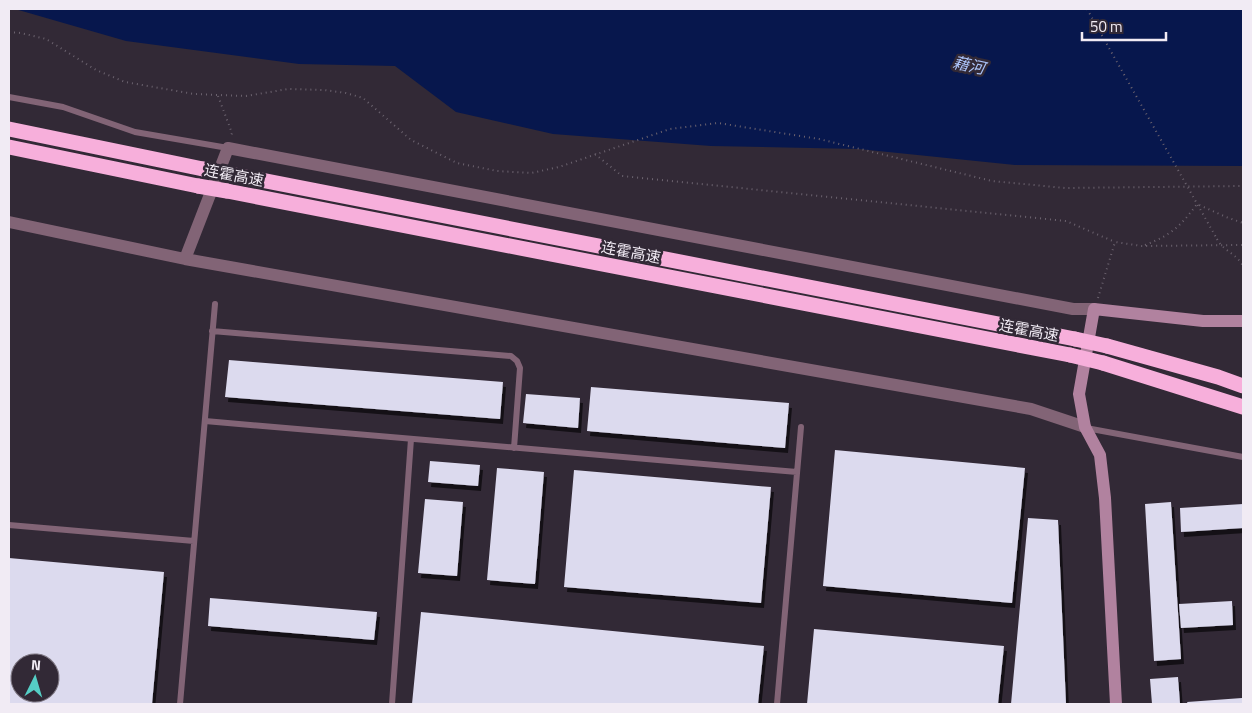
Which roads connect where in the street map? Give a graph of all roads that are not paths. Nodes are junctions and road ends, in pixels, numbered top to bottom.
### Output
1 (9, 97) edge
2 (9, 129) edge
3 (9, 147) edge
4 (228, 148) junction
5 (9, 222) edge
6 (185, 259) junction
7 (215, 304) dead end
8 (1094, 310) junction
9 (1243, 321) edge
10 (212, 332) junction
11 (1243, 386) edge
12 (1243, 406) edge
13 (205, 421) junction
14 (1085, 427) junction
15 (801, 428) dead end
16 (411, 439) junction
17 (514, 448) junction
18 (1243, 457) edge
19 (797, 472) junction
20 (9, 525) edge
21 (194, 541) junction
22 (180, 704) edge
23 (392, 704) edge
24 (777, 704) edge
25 (1116, 704) edge

1 - 4 lane
2 - 11 highway, 连霍高速, bridge
3 - 12 highway, 连霍高速, bridge
4 - 6 street
4 - 8 street
5 - 6 street
6 - 14 street
7 - 10 lane
8 - 9 street
8 - 14 street
10 - 13 lane
10 - 17 lane
13 - 16 lane
13 - 21 lane
14 - 18 lane
14 - 25 street
15 - 19 lane
16 - 17 lane
16 - 23 lane
17 - 19 lane
19 - 24 lane
20 - 21 lane
21 - 22 lane

